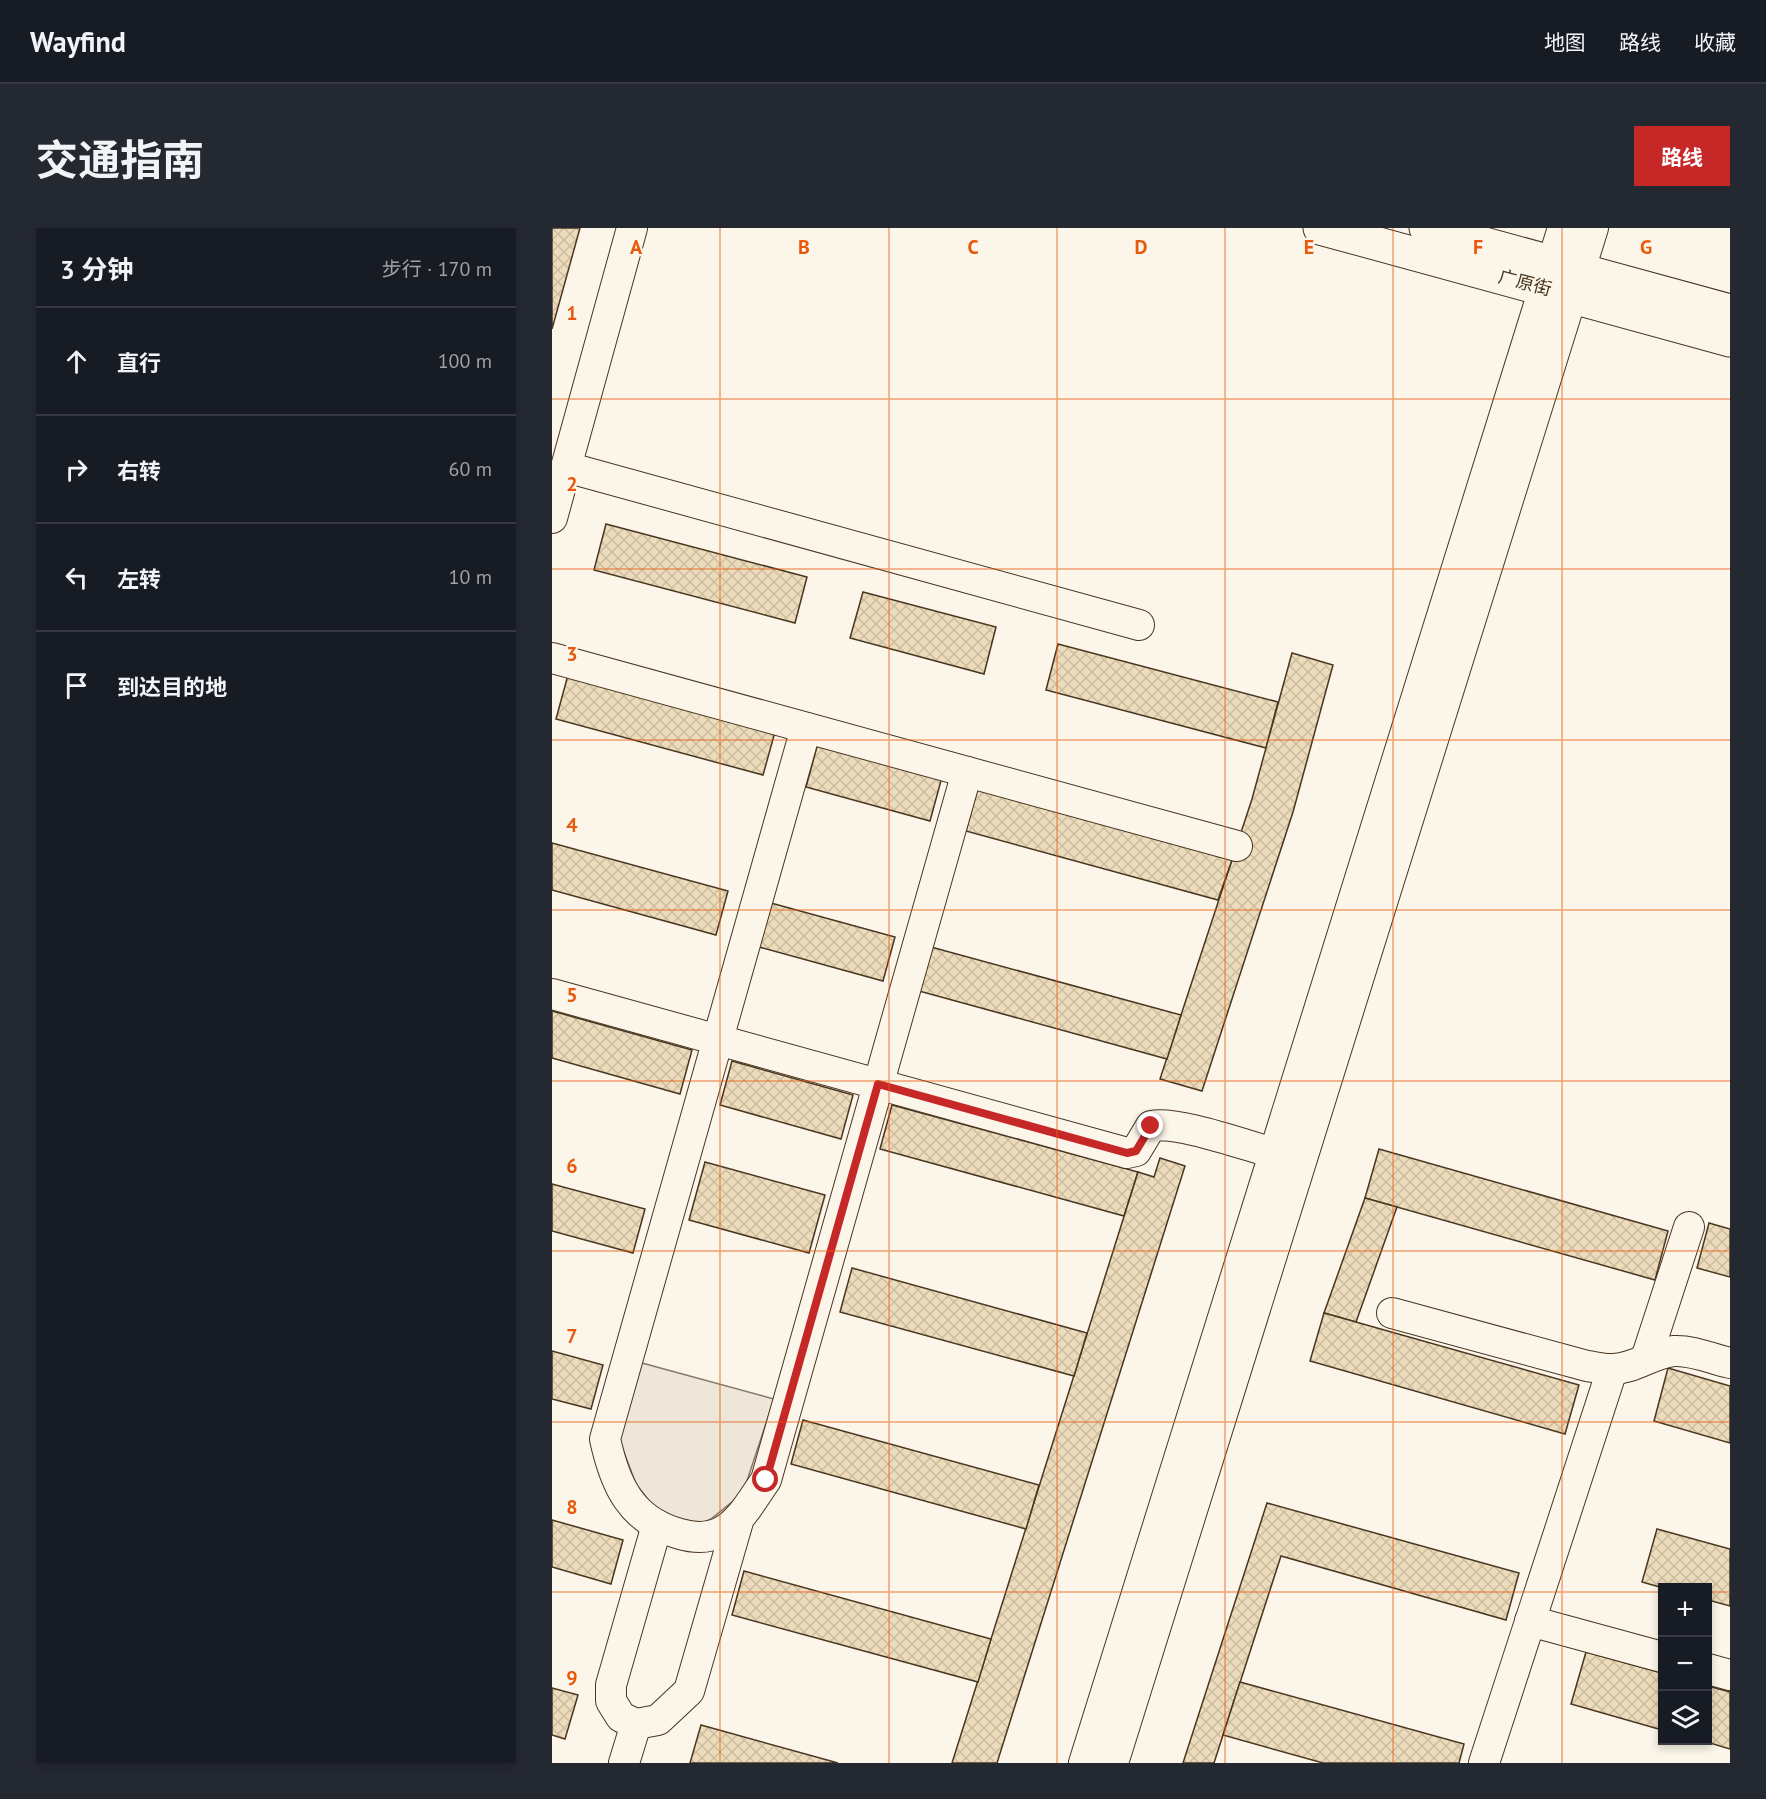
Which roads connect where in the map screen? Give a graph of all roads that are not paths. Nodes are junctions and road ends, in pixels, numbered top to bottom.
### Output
1 (632, 228) edge
2 (1320, 228) edge
3 (1426, 228) edge
4 (1563, 228) edge
5 (1593, 228) edge
6 (1562, 279) junction
7 (1730, 311) edge
8 (1730, 340) edge
9 (566, 467) junction
10 (552, 518) edge
11 (1138, 625) dead end
12 (552, 658) edge
13 (806, 728) junction
14 (967, 772) junction
15 (1237, 846) dead end
16 (552, 994) edge
17 (718, 1040) junction
18 (878, 1084) junction
19 (1274, 1153) junction
20 (1689, 1227) dead end
21 (1392, 1313) dead end
22 (1646, 1359) junction
23 (1730, 1363) edge
24 (1612, 1370) junction
25 (739, 1518) junction
26 (657, 1525) junction
27 (1530, 1621) junction
28 (1658, 1656) edge
29 (1712, 1670) edge
30 (1730, 1675) edge
31 (636, 1724) junction
32 (624, 1763) edge
33 (1084, 1763) edge
34 (1113, 1763) edge
35 (1484, 1763) edge

1 - 9 street
2 - 6 main road, 广原街
3 - 6 main road, 广原街
4 - 6 street
5 - 6 street
6 - 7 main road, 广原街
6 - 8 main road, 广原街
6 - 19 street
6 - 34 street
9 - 10 street
9 - 11 street
12 - 13 street
13 - 14 street
13 - 17 street
14 - 15 street
14 - 18 street
16 - 17 street
17 - 18 street
17 - 26 street
18 - 19 street
18 - 25 street
19 - 33 street
20 - 22 street
21 - 24 street
22 - 23 street
22 - 24 street
24 - 27 street
25 - 26 street
25 - 31 street
26 - 31 street
27 - 28 street
27 - 35 street
29 - 30 street
31 - 32 street

